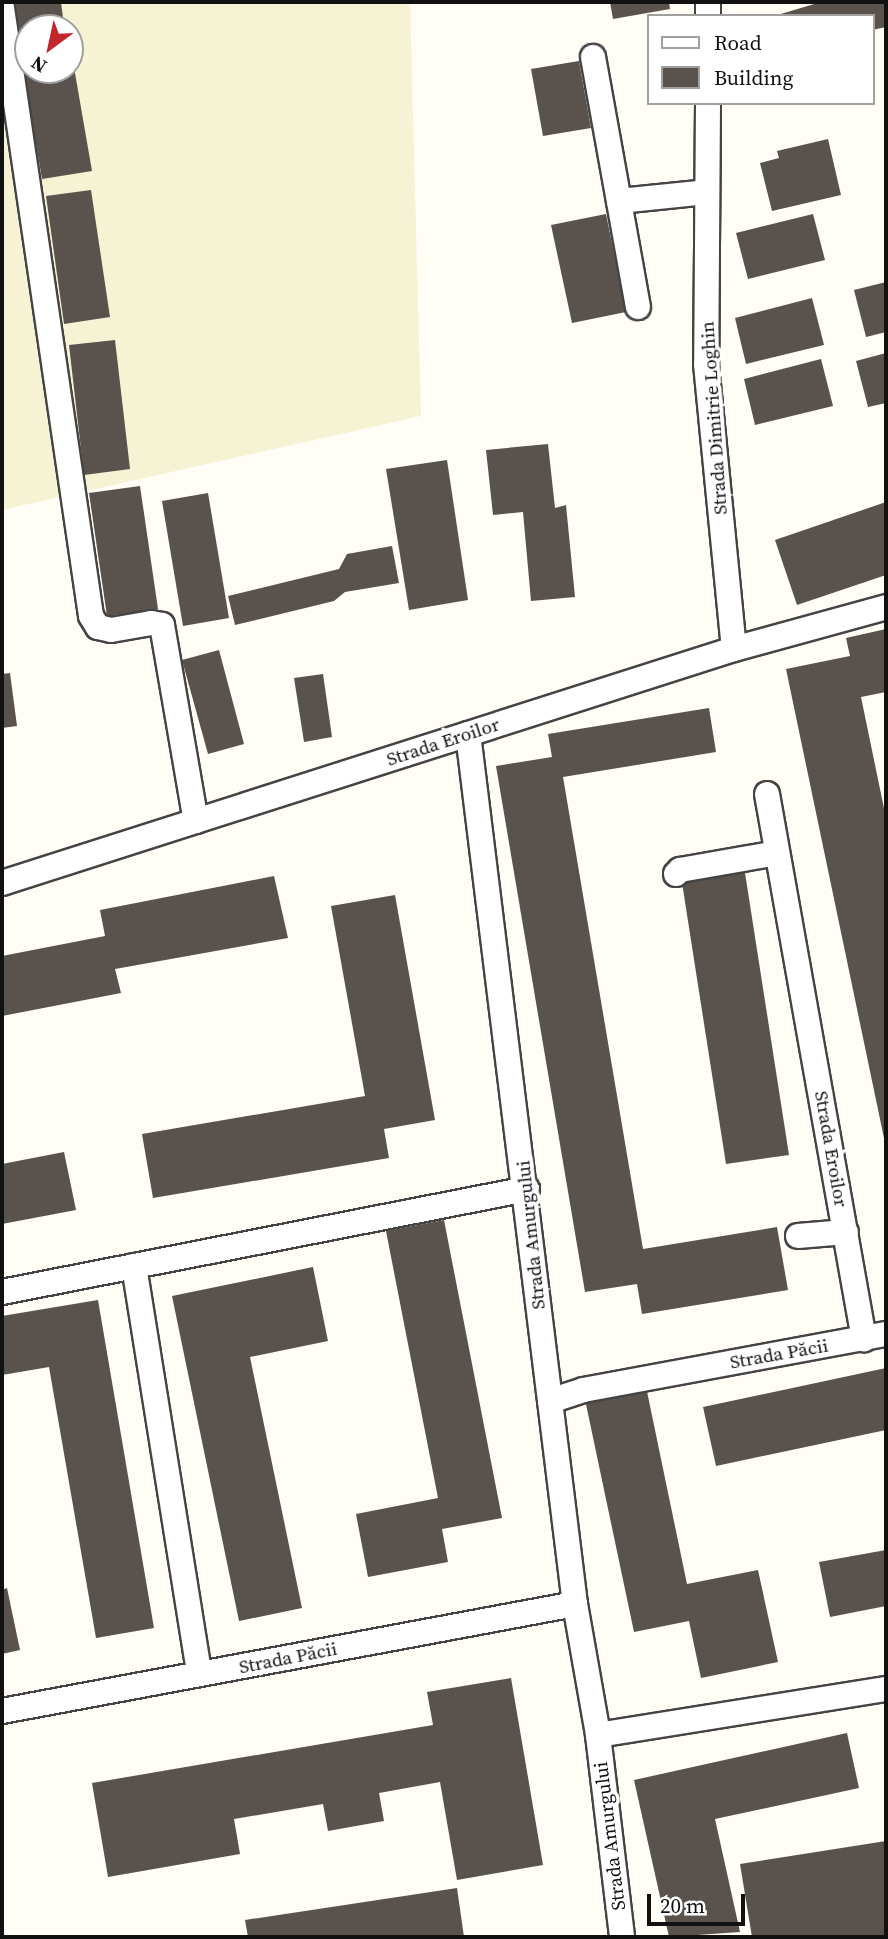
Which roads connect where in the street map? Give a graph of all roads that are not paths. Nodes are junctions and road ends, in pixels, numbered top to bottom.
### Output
1 (2, 8) edge
2 (593, 57) dead end
3 (708, 105) edge
4 (707, 192) junction
5 (619, 201) junction
6 (638, 307) dead end
7 (886, 607) edge
8 (734, 649) junction
9 (468, 734) junction
10 (767, 794) dead end
11 (196, 821) junction
12 (777, 853) junction
13 (676, 874) dead end
14 (2, 883) edge
15 (527, 1189) junction
16 (846, 1232) junction
17 (798, 1236) dead end
18 (134, 1266) junction
19 (2, 1292) edge
20 (875, 1336) edge
21 (550, 1401) junction
22 (575, 1604) junction
23 (200, 1674) junction
24 (886, 1689) edge
25 (2, 1711) edge
26 (598, 1735) junction
27 (622, 1937) edge

1 - 11 street
2 - 5 street
3 - 4 street, Strada Dimitrie Loghin
4 - 5 street
4 - 8 street, Strada Dimitrie Loghin
5 - 6 street
7 - 8 street, Strada Eroilor
8 - 9 street, Strada Eroilor
9 - 11 street, Strada Eroilor
9 - 15 street, Strada Amurgului
10 - 12 street, Strada Eroilor
11 - 14 street, Strada Eroilor
12 - 13 street
12 - 16 street, Strada Eroilor
15 - 18 street
15 - 21 street, Strada Amurgului
16 - 17 street
16 - 20 street, Strada Eroilor
18 - 19 street
18 - 23 street
20 - 21 street, Strada Păcii
21 - 22 street, Strada Amurgului
22 - 23 street, Strada Păcii
22 - 26 street, Strada Amurgului
23 - 25 street, Strada Păcii
24 - 26 street, Strada Amurgului
26 - 27 street, Strada Amurgului

